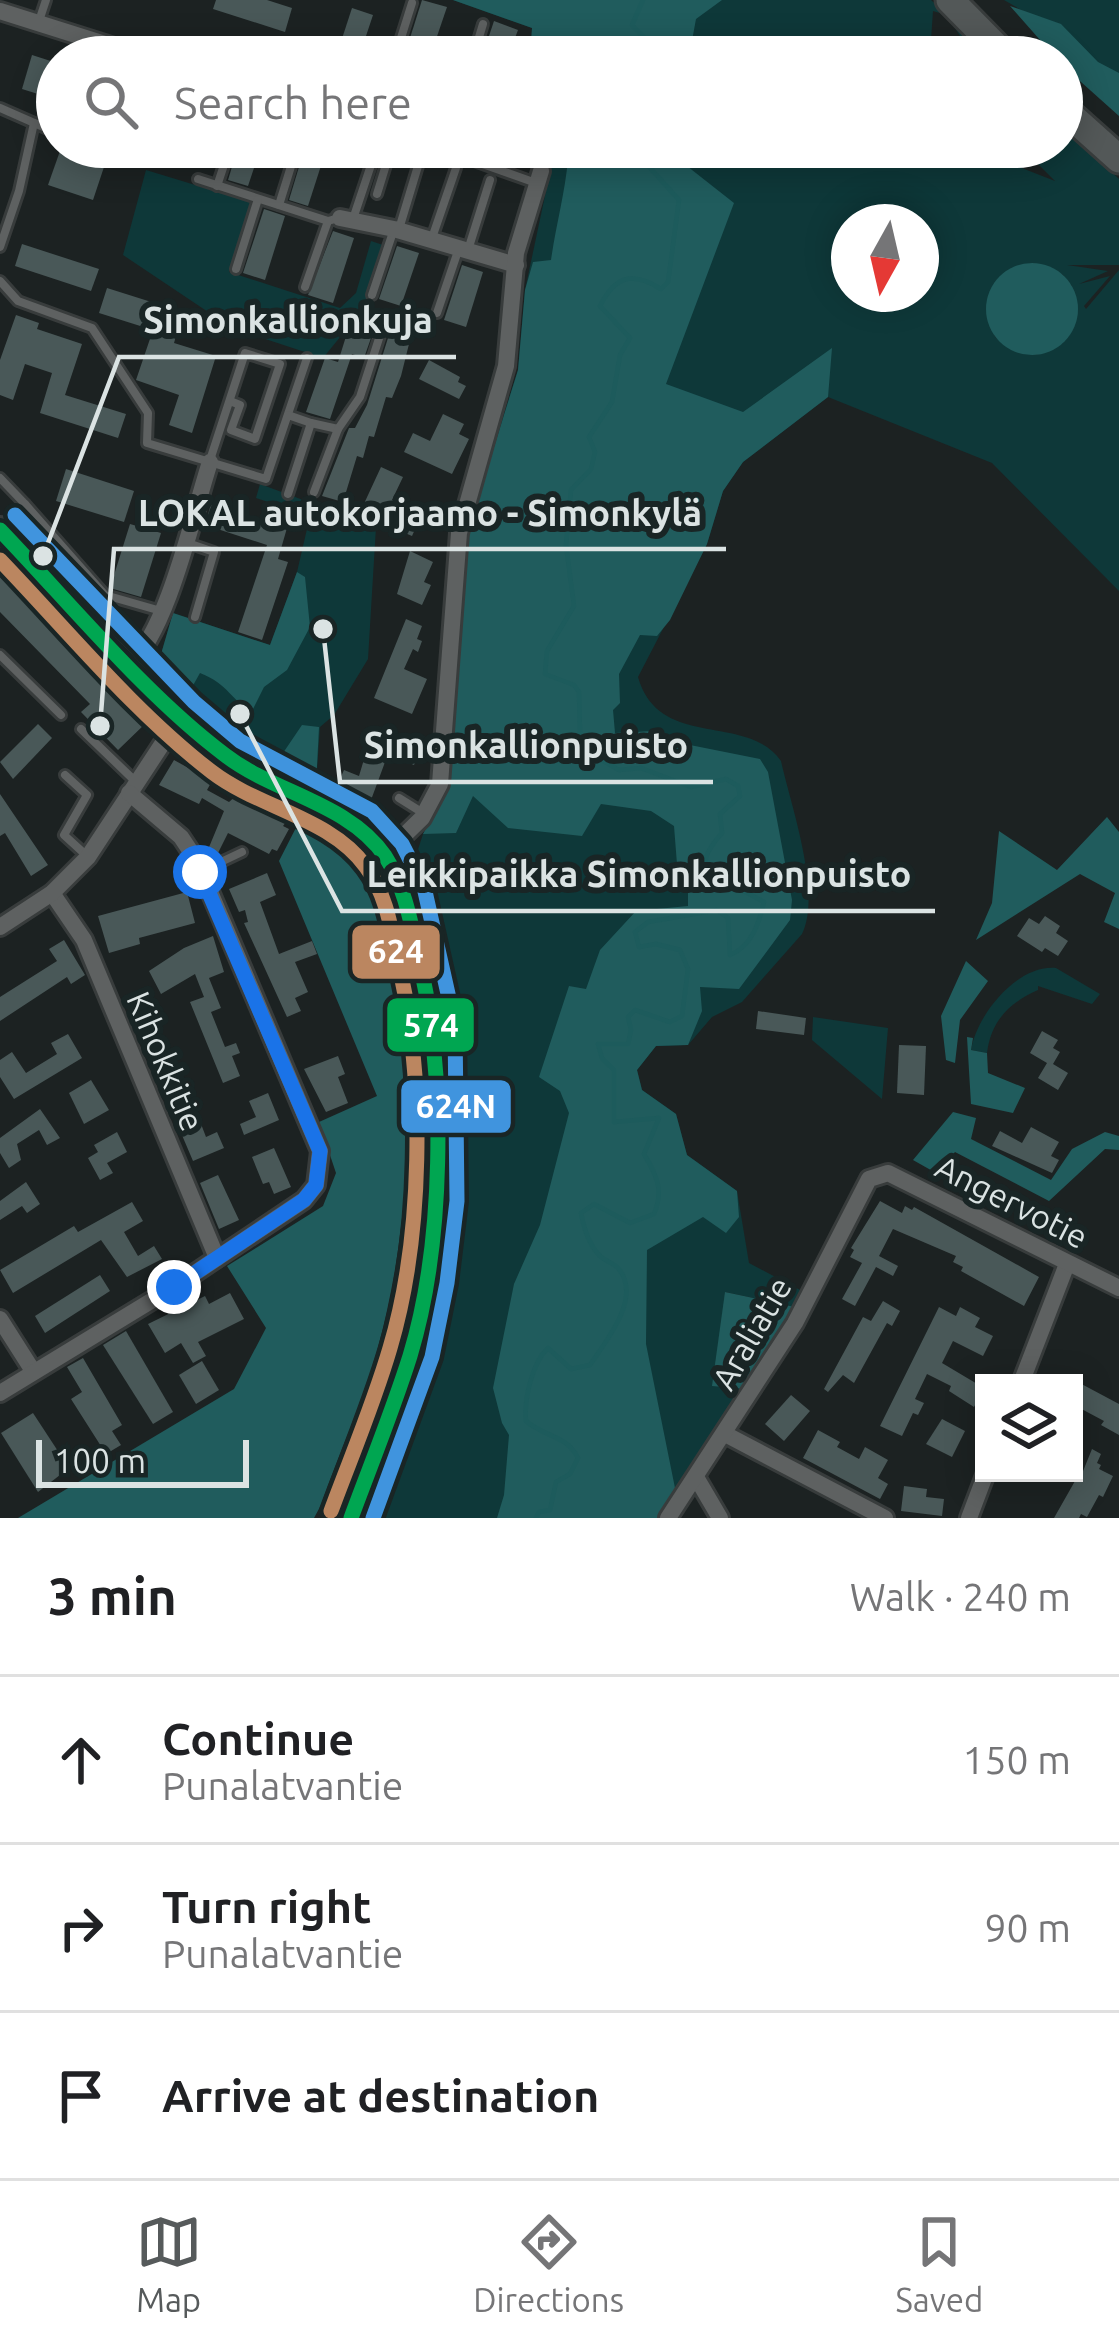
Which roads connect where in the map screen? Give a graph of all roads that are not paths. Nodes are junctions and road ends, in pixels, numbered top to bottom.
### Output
1 (46, 0) edge
2 (950, 0) edge
3 (412, 4) dead end
4 (3, 8) edge
5 (38, 23) junction
6 (483, 24) dead end
7 (79, 36) edge
8 (402, 36) edge
9 (479, 36) edge
10 (985, 36) edge
11 (0, 108) edge
12 (34, 124) joint
13 (1083, 127) edge
14 (1119, 160) edge
15 (223, 168) edge
16 (291, 168) edge
17 (366, 168) edge
18 (385, 168) edge
19 (417, 168) edge
20 (456, 168) dead end
21 (493, 168) edge
22 (198, 179) dead end
23 (490, 180) dead end
24 (536, 185) joint
25 (217, 186) junction
26 (377, 194) dead end
27 (258, 199) junction
28 (279, 206) junction
29 (340, 220) junction
30 (396, 229) junction
31 (432, 240) junction
32 (0, 247) edge
33 (464, 250) junction
34 (514, 256) junction
35 (236, 269) dead end
36 (0, 280) edge
37 (305, 287) dead end
38 (372, 295) dead end
39 (437, 313) dead end
40 (385, 320) dead end
41 (307, 358) dead end
42 (230, 401) junction
43 (288, 415) junction
44 (311, 423) junction
45 (338, 429) junction
46 (210, 462) junction
47 (0, 478) edge
48 (314, 492) dead end
49 (288, 494) dead end
50 (25, 504) junction
51 (3, 538) edge
52 (183, 542) junction
53 (162, 612) junction
54 (194, 617) dead end
55 (0, 655) edge
56 (130, 664) junction
57 (61, 715) dead end
58 (179, 717) junction
59 (81, 729) dead end
60 (65, 775) dead end
61 (132, 788) junction
62 (400, 797) dead end
63 (424, 814) junction
64 (242, 852) dead end
65 (384, 855) junction
66 (88, 857) junction
67 (200, 872) junction
68 (52, 892) junction
69 (0, 927) edge
70 (876, 1174) joint
71 (218, 1258) junction
72 (1067, 1264) junction
73 (1119, 1288) edge
74 (0, 1319) edge
75 (33, 1371) junction
76 (1024, 1374) edge
77 (0, 1393) edge
78 (724, 1434) junction
79 (696, 1477) junction
80 (983, 1482) edge
81 (351, 1518) edge
82 (668, 1518) edge
83 (720, 1518) edge
84 (884, 1518) edge
85 (969, 1518) edge

1 - 5 lane
2 - 10 main road
3 - 8 lane
4 - 5 street
5 - 7 street
6 - 9 lane
11 - 12 lane
12 - 32 lane
13 - 14 main road
15 - 25 lane
16 - 28 lane
17 - 29 lane
18 - 26 lane
19 - 30 lane
20 - 31 lane
21 - 24 lane
22 - 25 lane
23 - 33 lane
24 - 34 street
25 - 27 lane
27 - 28 lane
27 - 35 lane
28 - 29 lane
29 - 30 street
29 - 37 lane
30 - 31 street
30 - 38 lane
31 - 33 street
33 - 34 street
33 - 39 lane
34 - 63 street
36 - 46 lane
40 - 45 lane
41 - 43 lane
42 - 42 lane
42 - 46 lane
43 - 44 lane
43 - 46 lane
44 - 45 lane
44 - 49 lane
45 - 48 lane
46 - 52 street
47 - 50 lane
50 - 51 lane
50 - 53 lane
51 - 56 main road
52 - 53 street
52 - 54 lane
53 - 56 street
55 - 57 lane
56 - 58 main road
58 - 61 street
58 - 65 main road
59 - 61 lane
60 - 66 lane
61 - 66 street
61 - 67 street
62 - 63 lane
63 - 65 street
64 - 67 lane
65 - 81 main road
66 - 68 street
67 - 71 street
68 - 69 street
68 - 71 street, Kihokkitie
70 - 72 street, Angervotie
70 - 78 street, Araliatie
71 - 75 street
72 - 73 street, Angervotie
72 - 76 street
74 - 75 street
75 - 77 street
78 - 79 street, Araliatie
78 - 84 street
79 - 82 street, Araliatie
79 - 83 street
80 - 85 street

